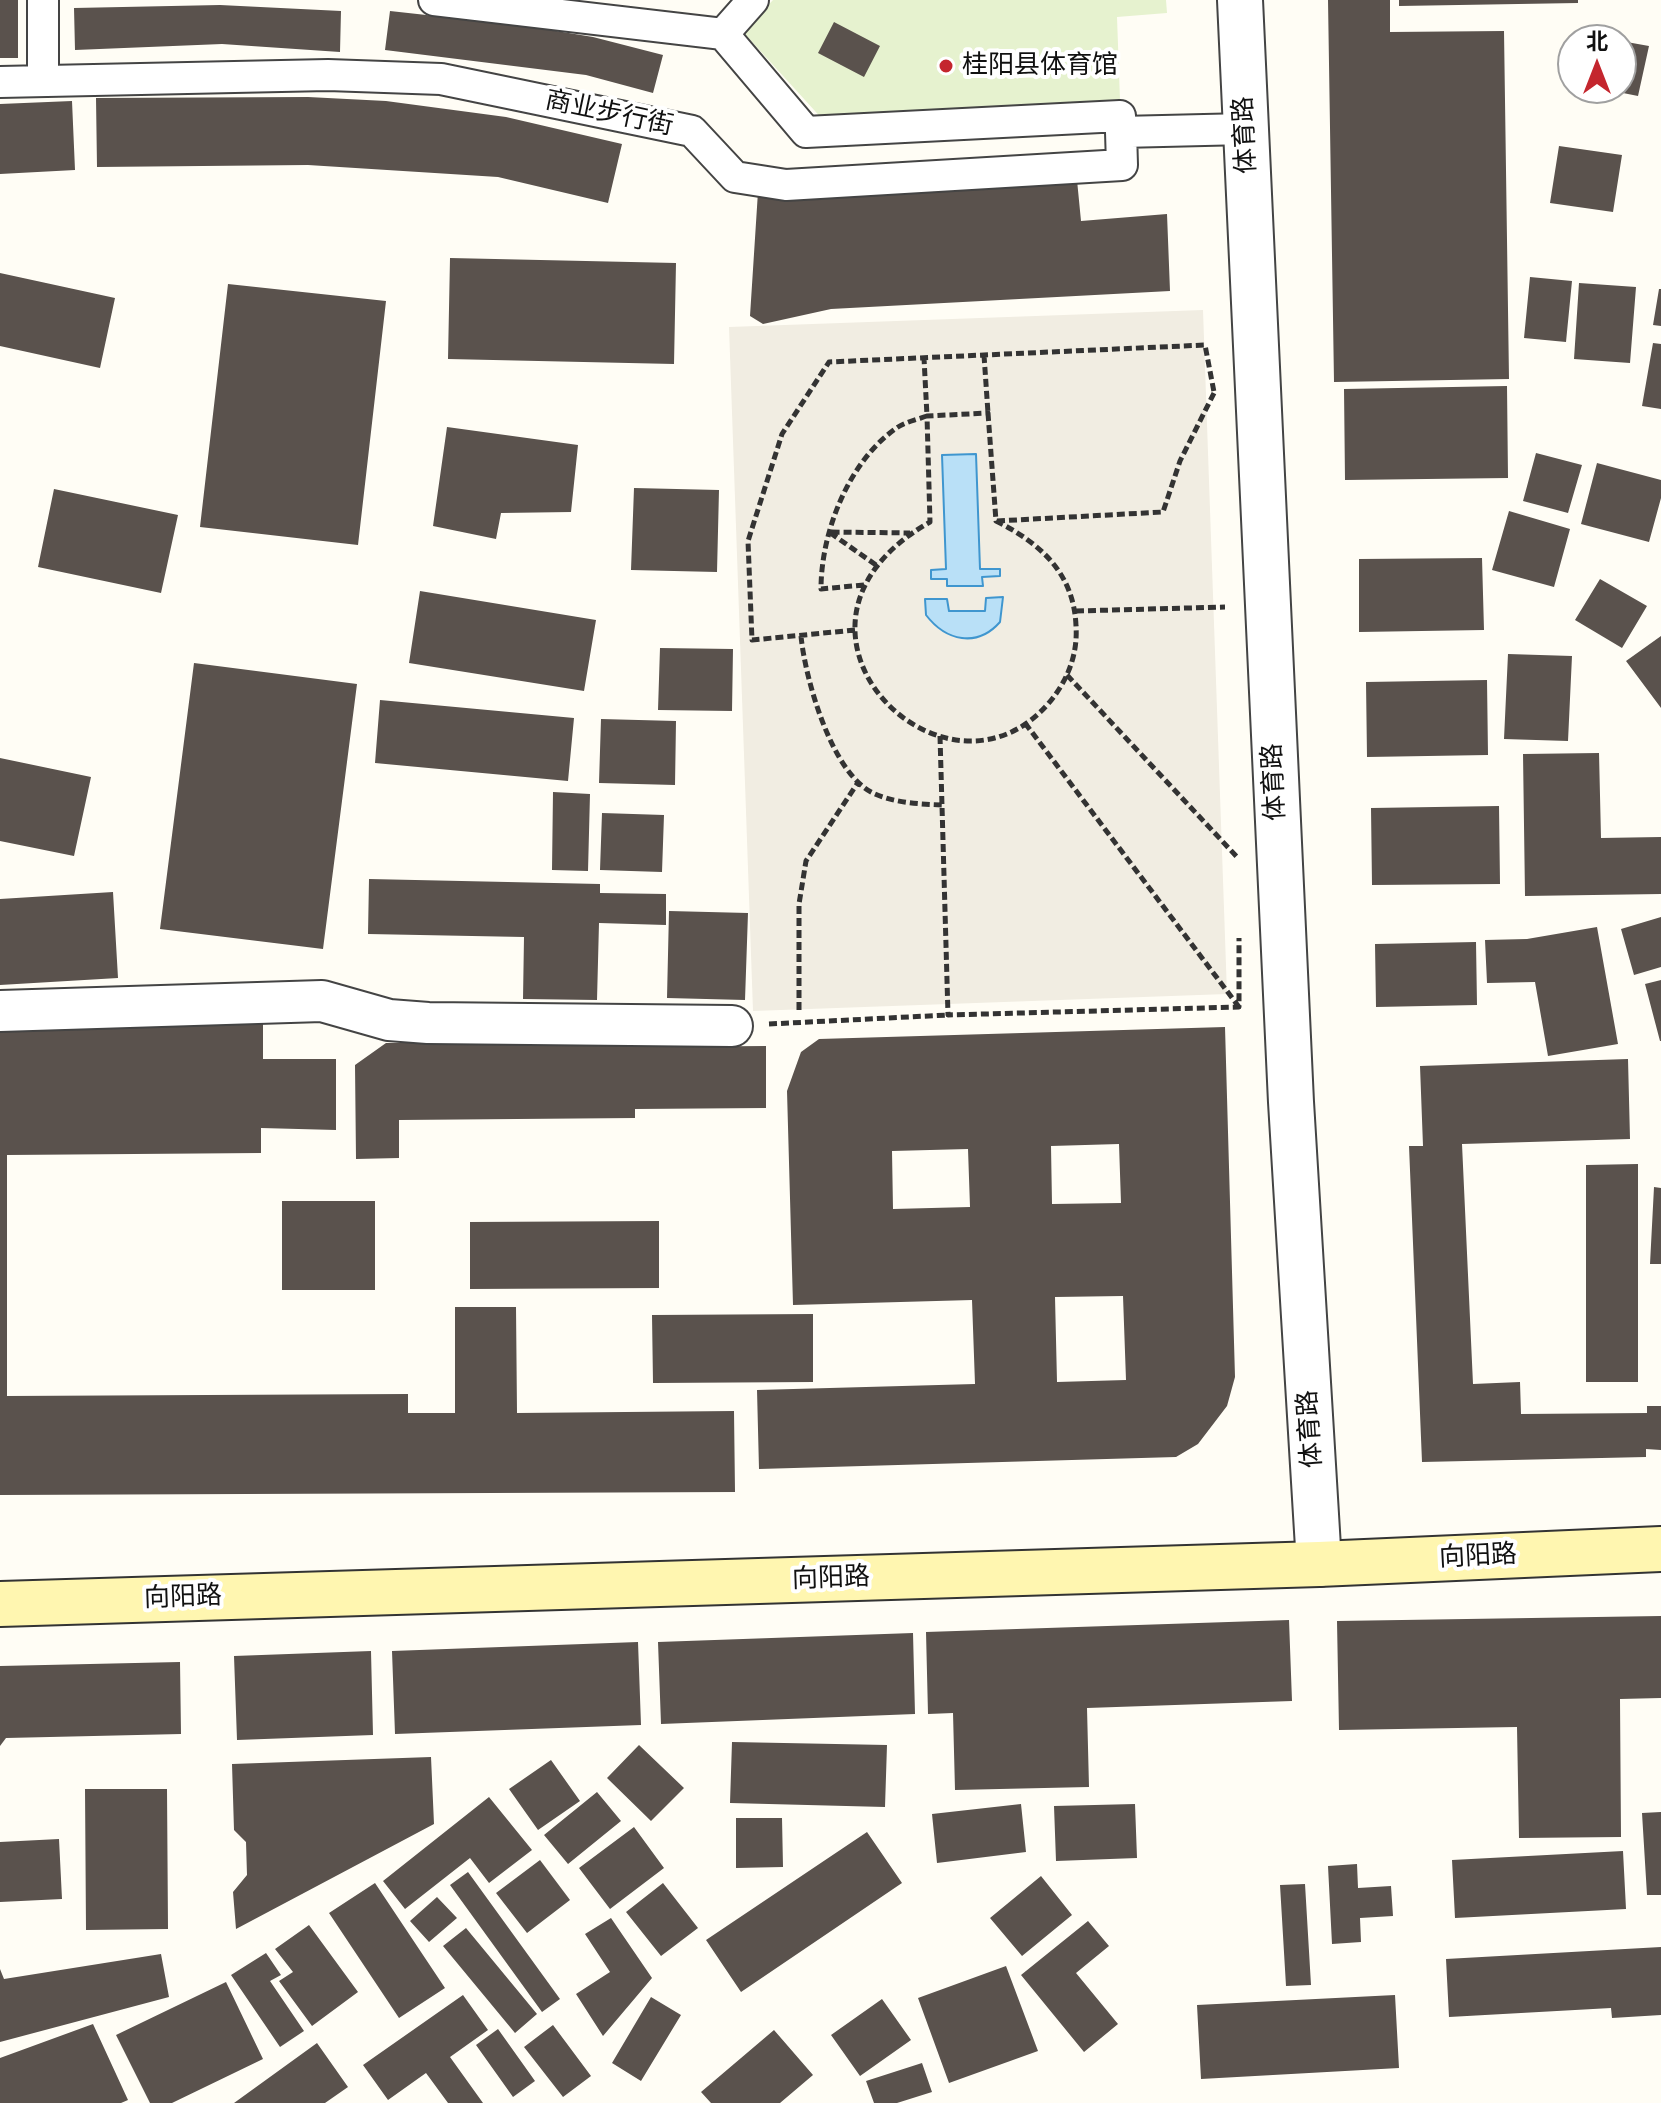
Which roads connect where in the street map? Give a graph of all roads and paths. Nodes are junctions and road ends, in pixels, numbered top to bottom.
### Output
1 (43, 0) edge
2 (434, 0) edge
3 (753, 0) edge
4 (1240, 0) edge
5 (723, 34) junction
6 (43, 81) junction
7 (0, 82) edge
8 (1246, 129) junction
9 (1121, 132) junction
10 (984, 355) junction
11 (924, 358) junction
12 (1214, 393) junction
13 (1215, 408) dead end
14 (988, 413) junction
15 (927, 416) junction
16 (996, 521) junction
17 (829, 532) junction
18 (911, 533) junction
19 (876, 565) junction
20 (865, 585) junction
21 (1224, 592) dead end
22 (1225, 607) junction
23 (1076, 611) junction
24 (1226, 623) dead end
25 (855, 630) junction
26 (801, 636) junction
27 (1067, 675) junction
28 (1025, 723) junction
29 (940, 736) junction
30 (859, 781) junction
31 (942, 805) junction
32 (1238, 843) dead end
33 (1238, 858) junction
34 (1238, 873) dead end
35 (1239, 933) dead end
36 (1239, 1007) junction
37 (799, 1010) dead end
38 (0, 1011) edge
39 (948, 1015) junction
40 (786, 1023) dead end
41 (732, 1026) dead end
42 (1661, 1549) edge
43 (1319, 1564) junction
44 (0, 1604) edge

1 - 6 street
2 - 5 street
3 - 5 street
4 - 8 street, 体育路
5 - 9 street
6 - 7 street, 商业步行街
6 - 9 street, 商业步行街
8 - 9 street
8 - 43 street, 体育路
10 - 11 path
10 - 12 path
10 - 14 path
11 - 15 path
11 - 26 path
12 - 13 path
12 - 16 path
14 - 15 path
14 - 16 path
15 - 17 path
15 - 18 path
16 - 23 path
17 - 18 path
17 - 19 path
17 - 20 path
18 - 19 path
19 - 20 path
20 - 25 path
21 - 22 path
22 - 23 path
22 - 24 path
23 - 27 path
25 - 26 path
25 - 29 path
26 - 30 path
27 - 28 path
27 - 33 path
28 - 29 path
28 - 36 path
29 - 31 path
30 - 31 path
30 - 37 path
31 - 39 path
32 - 33 path
33 - 34 path
35 - 36 path
36 - 39 path
38 - 41 street
39 - 40 path
42 - 43 main road, 向阳路
43 - 44 main road, 向阳路

